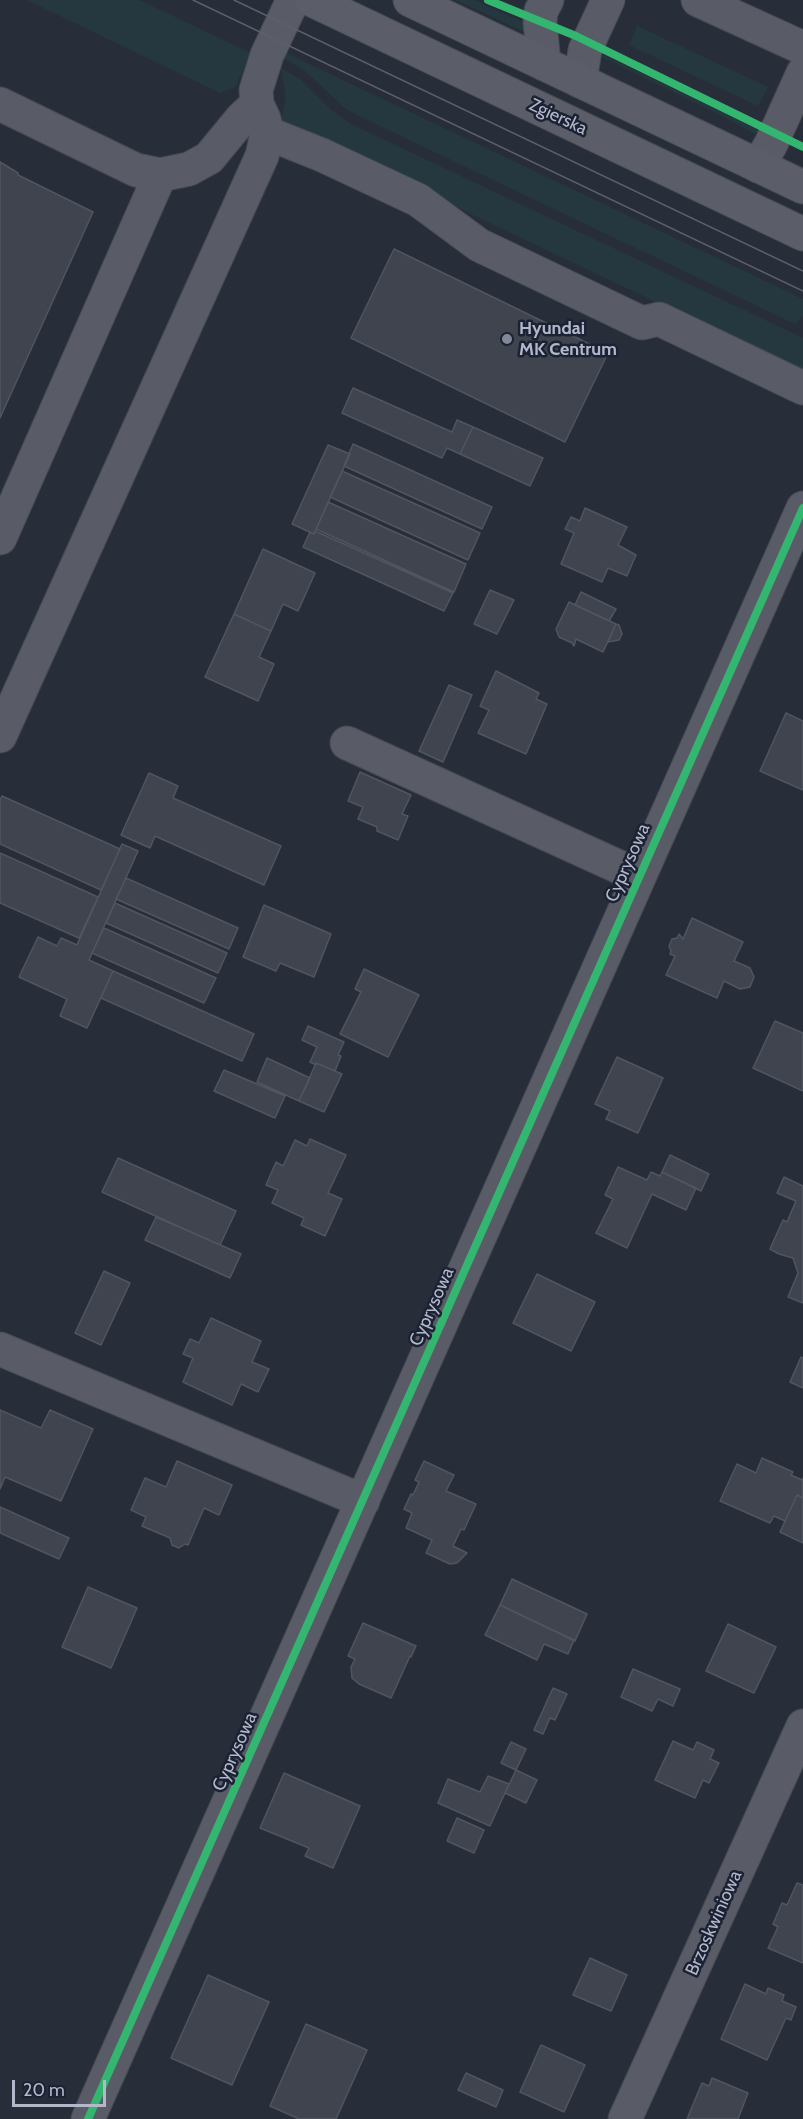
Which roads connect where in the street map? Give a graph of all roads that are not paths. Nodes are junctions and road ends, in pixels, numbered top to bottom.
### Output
1 (293, 0) edge
2 (312, 0) edge
3 (410, 0) edge
4 (608, 0) edge
5 (698, 0) edge
6 (543, 4) edge
7 (803, 48) edge
8 (544, 64) junction
9 (803, 73) edge
10 (580, 81) junction
11 (0, 104) edge
12 (262, 119) junction
13 (758, 166) junction
14 (160, 175) junction
15 (803, 187) edge
16 (803, 234) edge
17 (803, 388) edge
18 (803, 508) edge
19 (0, 538) edge
20 (0, 736) edge
21 (347, 743) dead end
22 (639, 876) junction
23 (0, 1348) edge
24 (363, 1501) junction
25 (803, 1726) edge
26 (88, 2119) edge
27 (625, 2119) edge

1 - 12 street
2 - 16 main road, Zgierska
3 - 8 main road
4 - 10 street
5 - 7 street
6 - 8 street
8 - 10 main road
9 - 13 street
10 - 13 main road
11 - 14 street
12 - 14 street
12 - 17 street
12 - 20 street
13 - 15 main road
14 - 19 street
18 - 22 street, Cyprysowa
21 - 22 street
22 - 24 street, Cyprysowa
23 - 24 street
24 - 26 street, Cyprysowa
25 - 27 street, Brzoskwiniowa

